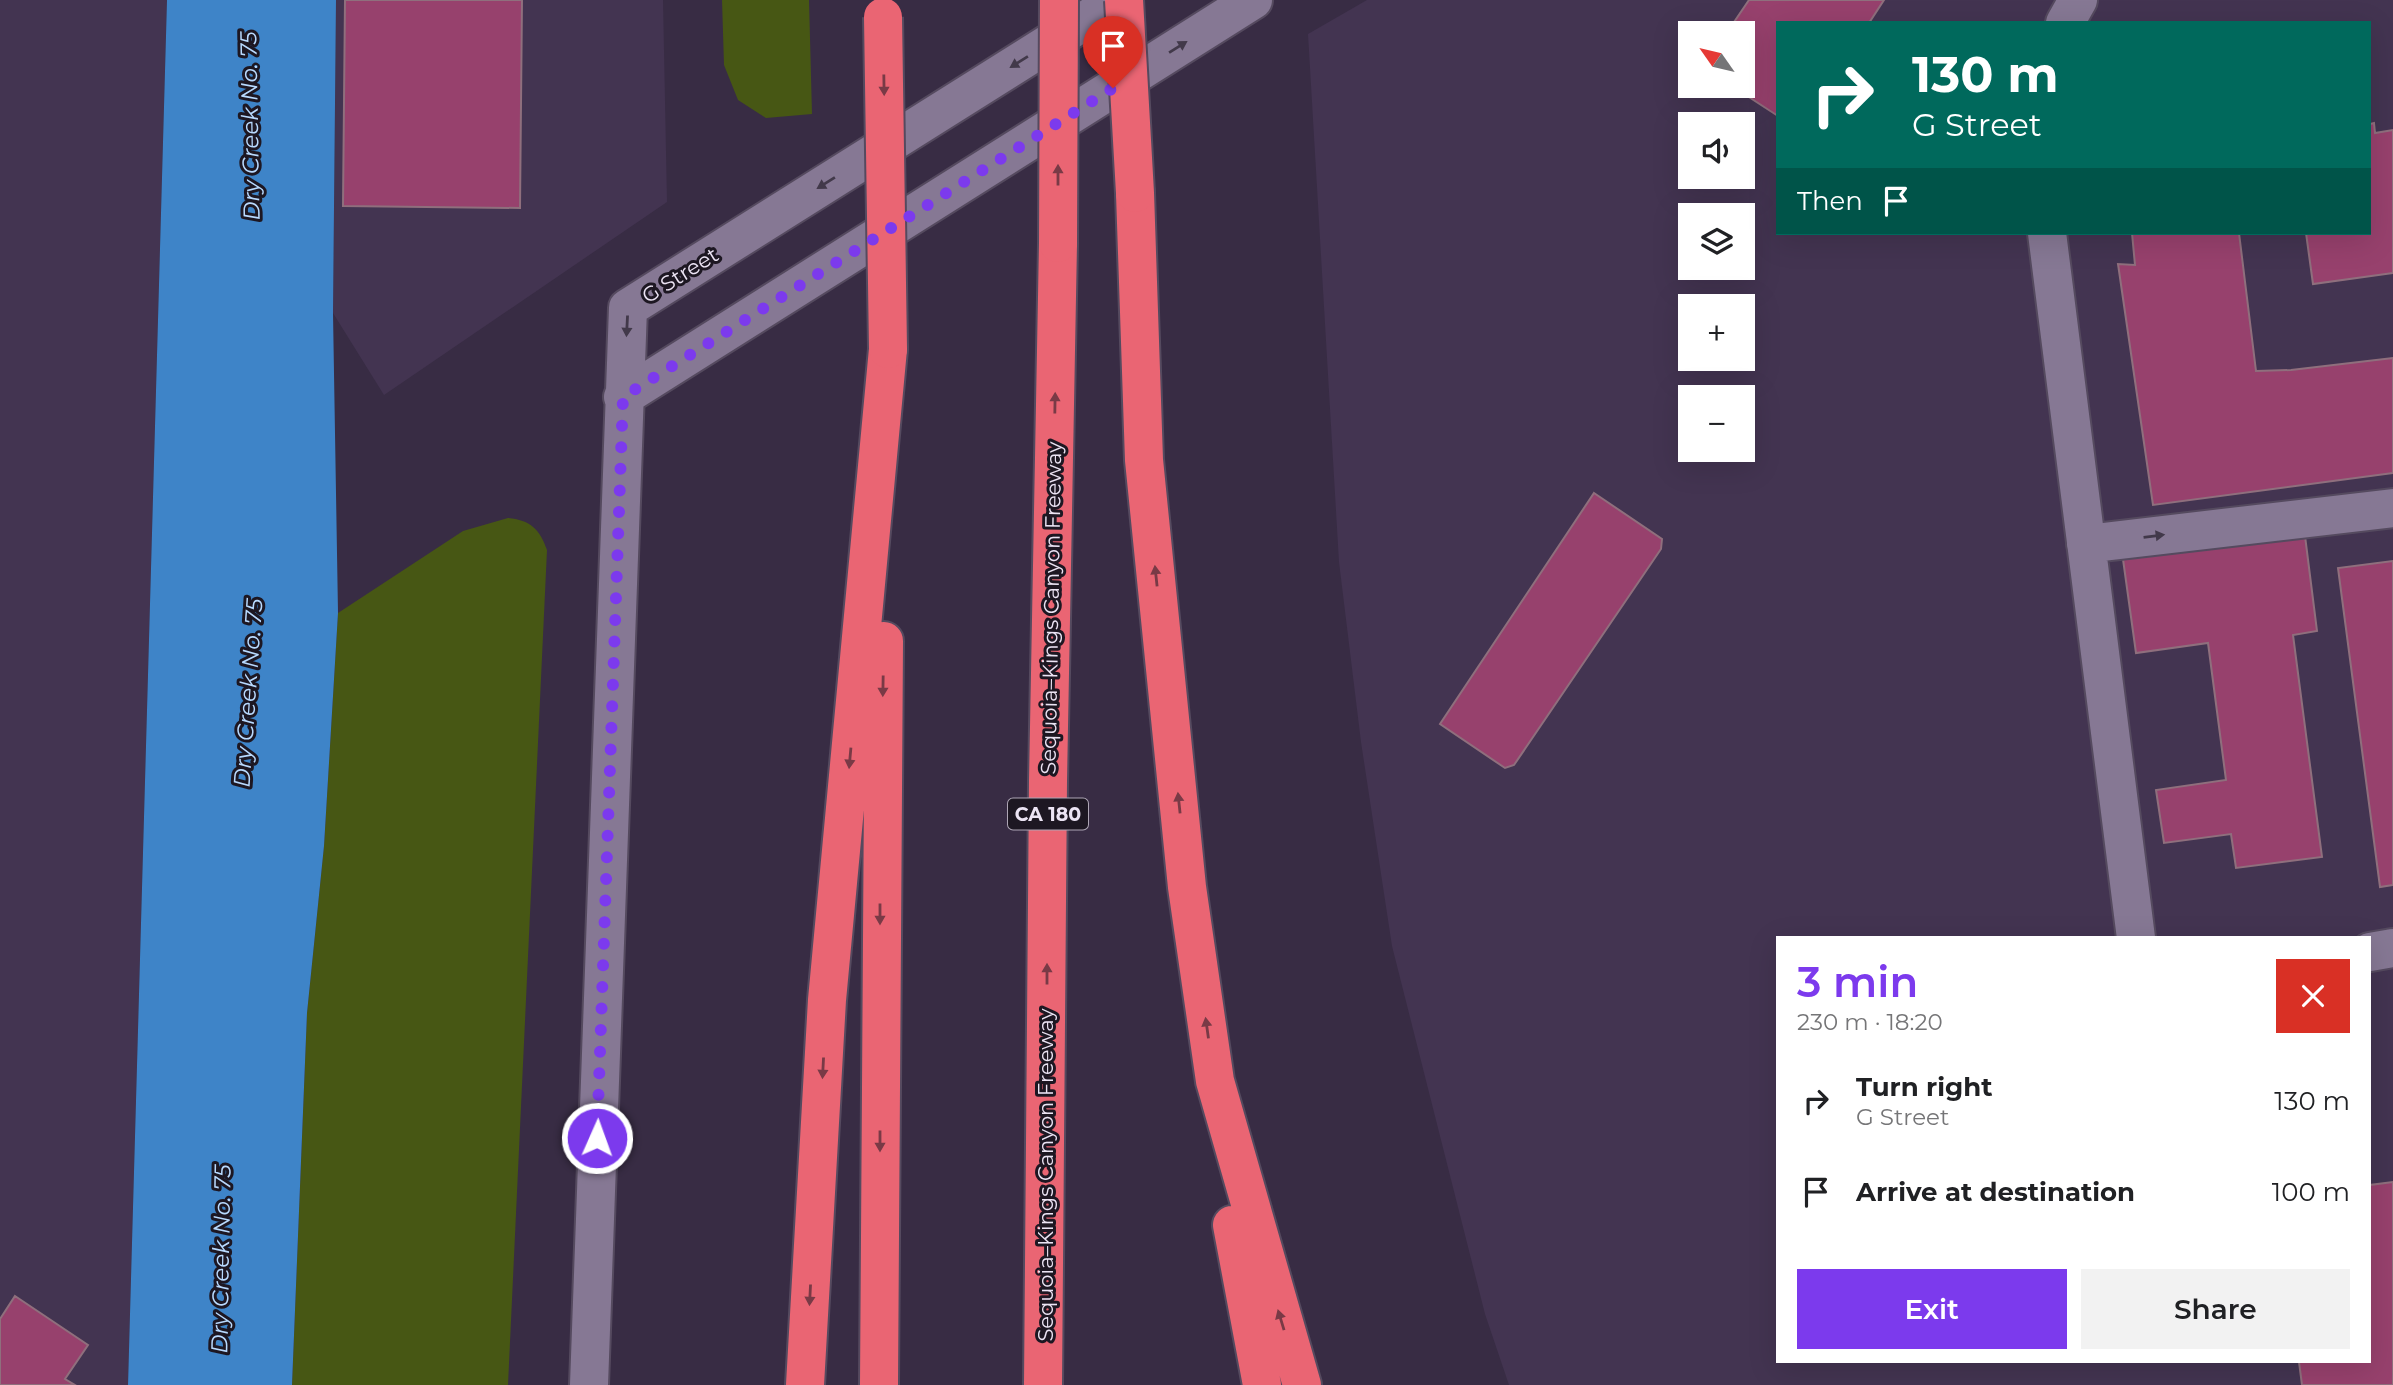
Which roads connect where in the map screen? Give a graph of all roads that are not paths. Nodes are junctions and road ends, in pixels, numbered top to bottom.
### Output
1 (1059, 0) edge
2 (1118, 0) edge
3 (1124, 0) edge
4 (1252, 0) edge
5 (2078, 0) edge
6 (883, 8) edge
7 (2066, 21) edge
8 (2047, 235) edge
9 (888, 349) junction
10 (623, 397) junction
11 (2393, 508) edge
12 (2086, 544) junction
13 (2136, 936) edge
14 (2393, 948) edge
15 (2371, 952) edge
16 (1215, 1081) junction
17 (589, 1385) edge
18 (805, 1385) edge
19 (879, 1385) edge
20 (1043, 1385) edge
21 (1262, 1385) edge
22 (1302, 1385) edge

20 -> 1 highway, Sequoia–Kings Canyon Freeway / CA 180, bridge
2 -> 10 street, G Street
16 -> 3 highway, bridge
10 -> 4 street
5 - 7 street
6 -> 9 highway, bridge
8 - 12 street
9 -> 18 highway
9 -> 19 highway
10 - 17 street
12 -> 11 street
12 - 13 street
14 - 15 street
16 - 21 highway
22 -> 16 highway

